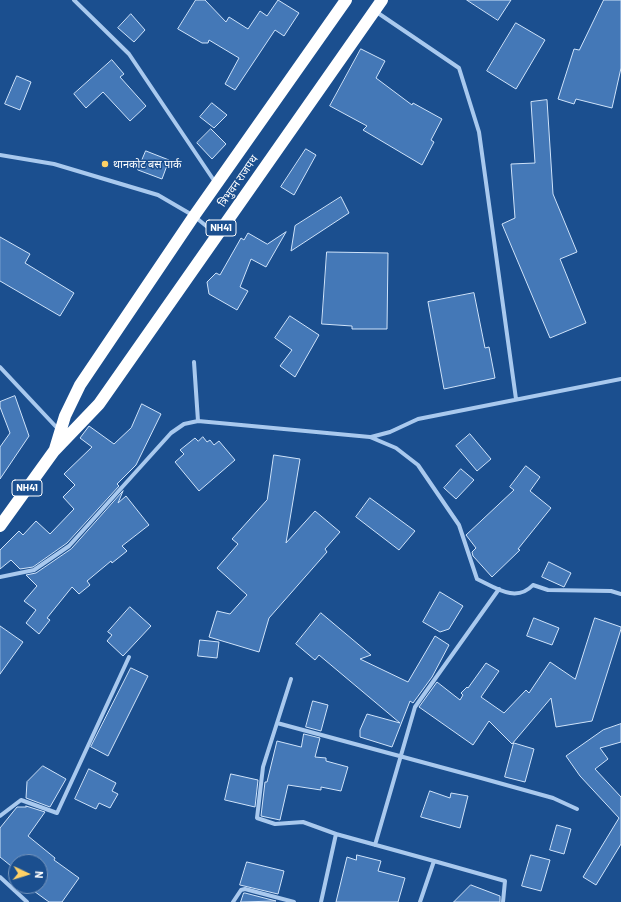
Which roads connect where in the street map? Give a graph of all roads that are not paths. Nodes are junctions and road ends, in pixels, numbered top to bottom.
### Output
1 (74, 0) edge
2 (346, 0) edge
3 (382, 0) edge
4 (374, 11) junction
5 (0, 155) edge
6 (217, 184) junction
7 (194, 216) junction
8 (217, 234) junction
9 (194, 362) dead end
10 (0, 368) edge
11 (621, 380) edge
12 (516, 399) junction
13 (198, 420) junction
14 (60, 432) junction
15 (370, 437) junction
16 (54, 450) junction
17 (0, 526) edge
18 (0, 577) edge
19 (499, 589) junction
20 (621, 594) edge
21 (129, 657) dead end
22 (291, 679) dead end
23 (277, 723) junction
24 (401, 756) junction
25 (577, 808) dead end
26 (0, 816) edge
27 (336, 834) junction
28 (375, 845) junction
29 (434, 862) junction
30 (0, 877) edge
31 (27, 902) edge
32 (233, 902) edge
33 (294, 902) edge
34 (321, 902) edge
35 (420, 902) edge
36 (503, 902) edge

1 - 6 street
2 - 6 highway, त्रिभुवन राजपथ / NH41
3 - 4 highway, त्रिभुवन राजपथ / NH41
4 - 8 highway, त्रिभुवन राजपथ / NH41
4 - 12 street
5 - 7 street
6 - 7 highway, त्रिभुवन राजपथ / NH41
7 - 8 street
7 - 14 highway, त्रिभुवन राजपथ / NH41
8 - 16 highway, त्रिभुवन राजपथ / NH41
9 - 13 street
10 - 14 street
11 - 12 street
12 - 15 street
13 - 15 street
13 - 18 street
14 - 16 highway, त्रिभुवन राजपथ / NH41
15 - 19 street
16 - 17 highway, त्रिभुवन राजपथ / NH41
19 - 20 street
19 - 24 street
21 - 26 street
22 - 23 street
23 - 24 street
23 - 27 street
24 - 25 street
24 - 28 street
27 - 28 street
27 - 34 street
28 - 29 street
29 - 35 street
29 - 36 street
30 - 31 street
32 - 33 street

